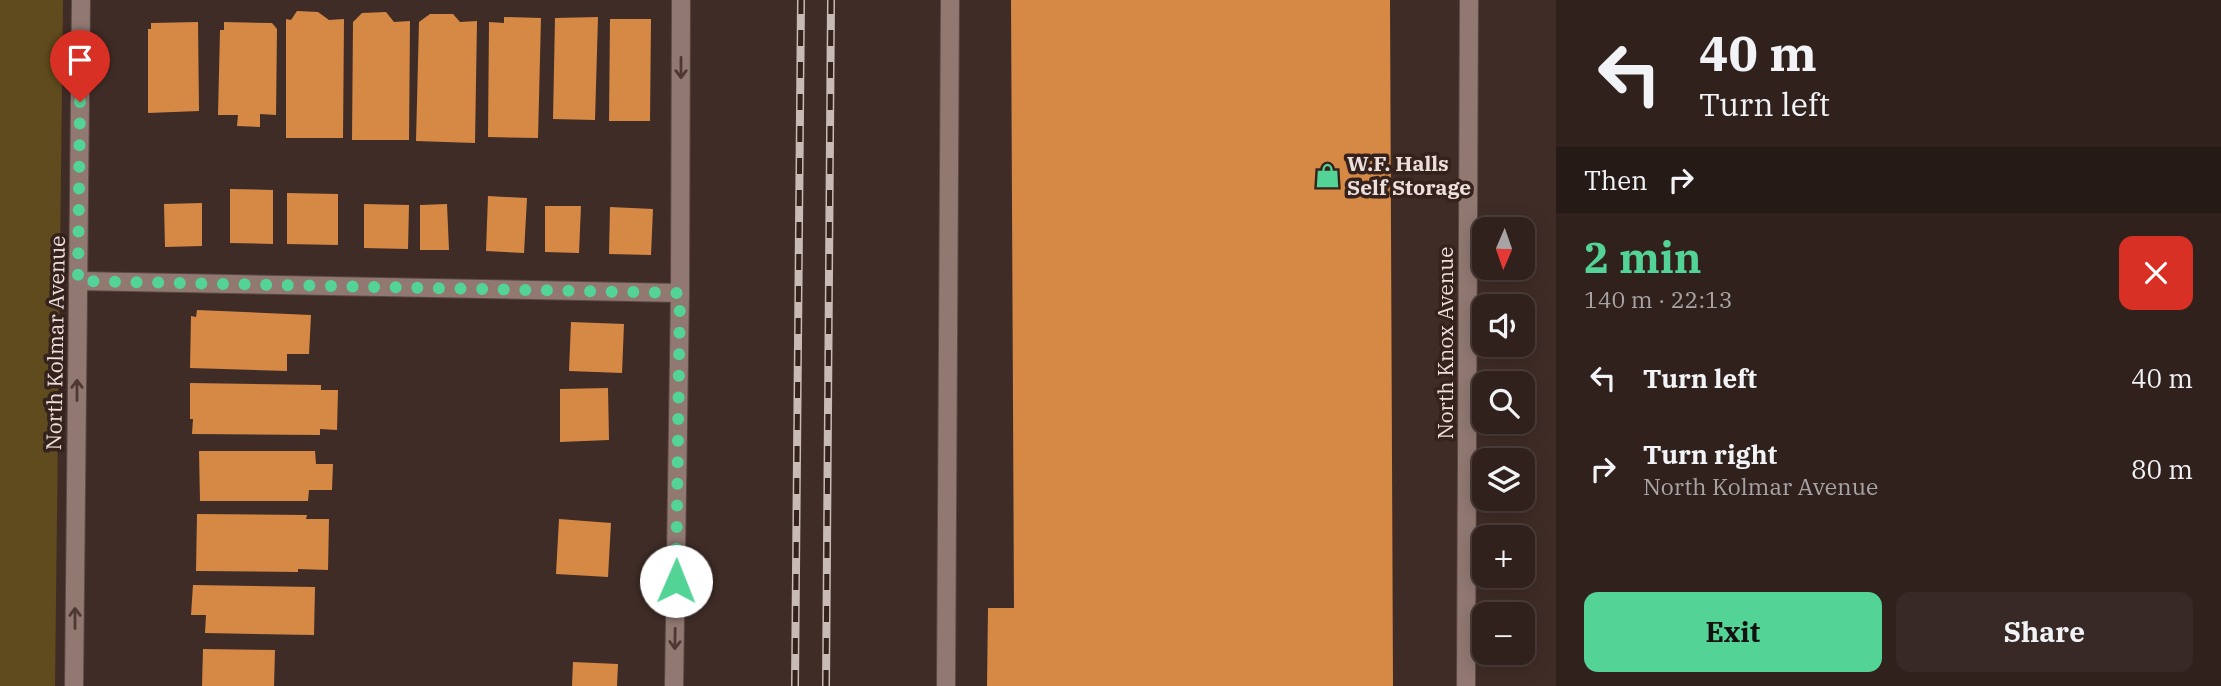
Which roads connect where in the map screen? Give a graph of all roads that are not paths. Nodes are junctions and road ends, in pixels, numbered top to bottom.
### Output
1 (81, 0) edge
2 (681, 0) edge
3 (950, 0) edge
4 (1469, 0) edge
5 (78, 281) junction
6 (680, 293) junction
7 (74, 686) edge
8 (674, 686) edge
9 (946, 686) edge
10 (1466, 686) edge

1 - 5 street, North Kolmar Avenue
2 -> 6 street
3 - 9 street
4 - 10 street, North Knox Avenue
5 - 6 street
7 -> 5 street, North Kolmar Avenue
6 -> 8 street

